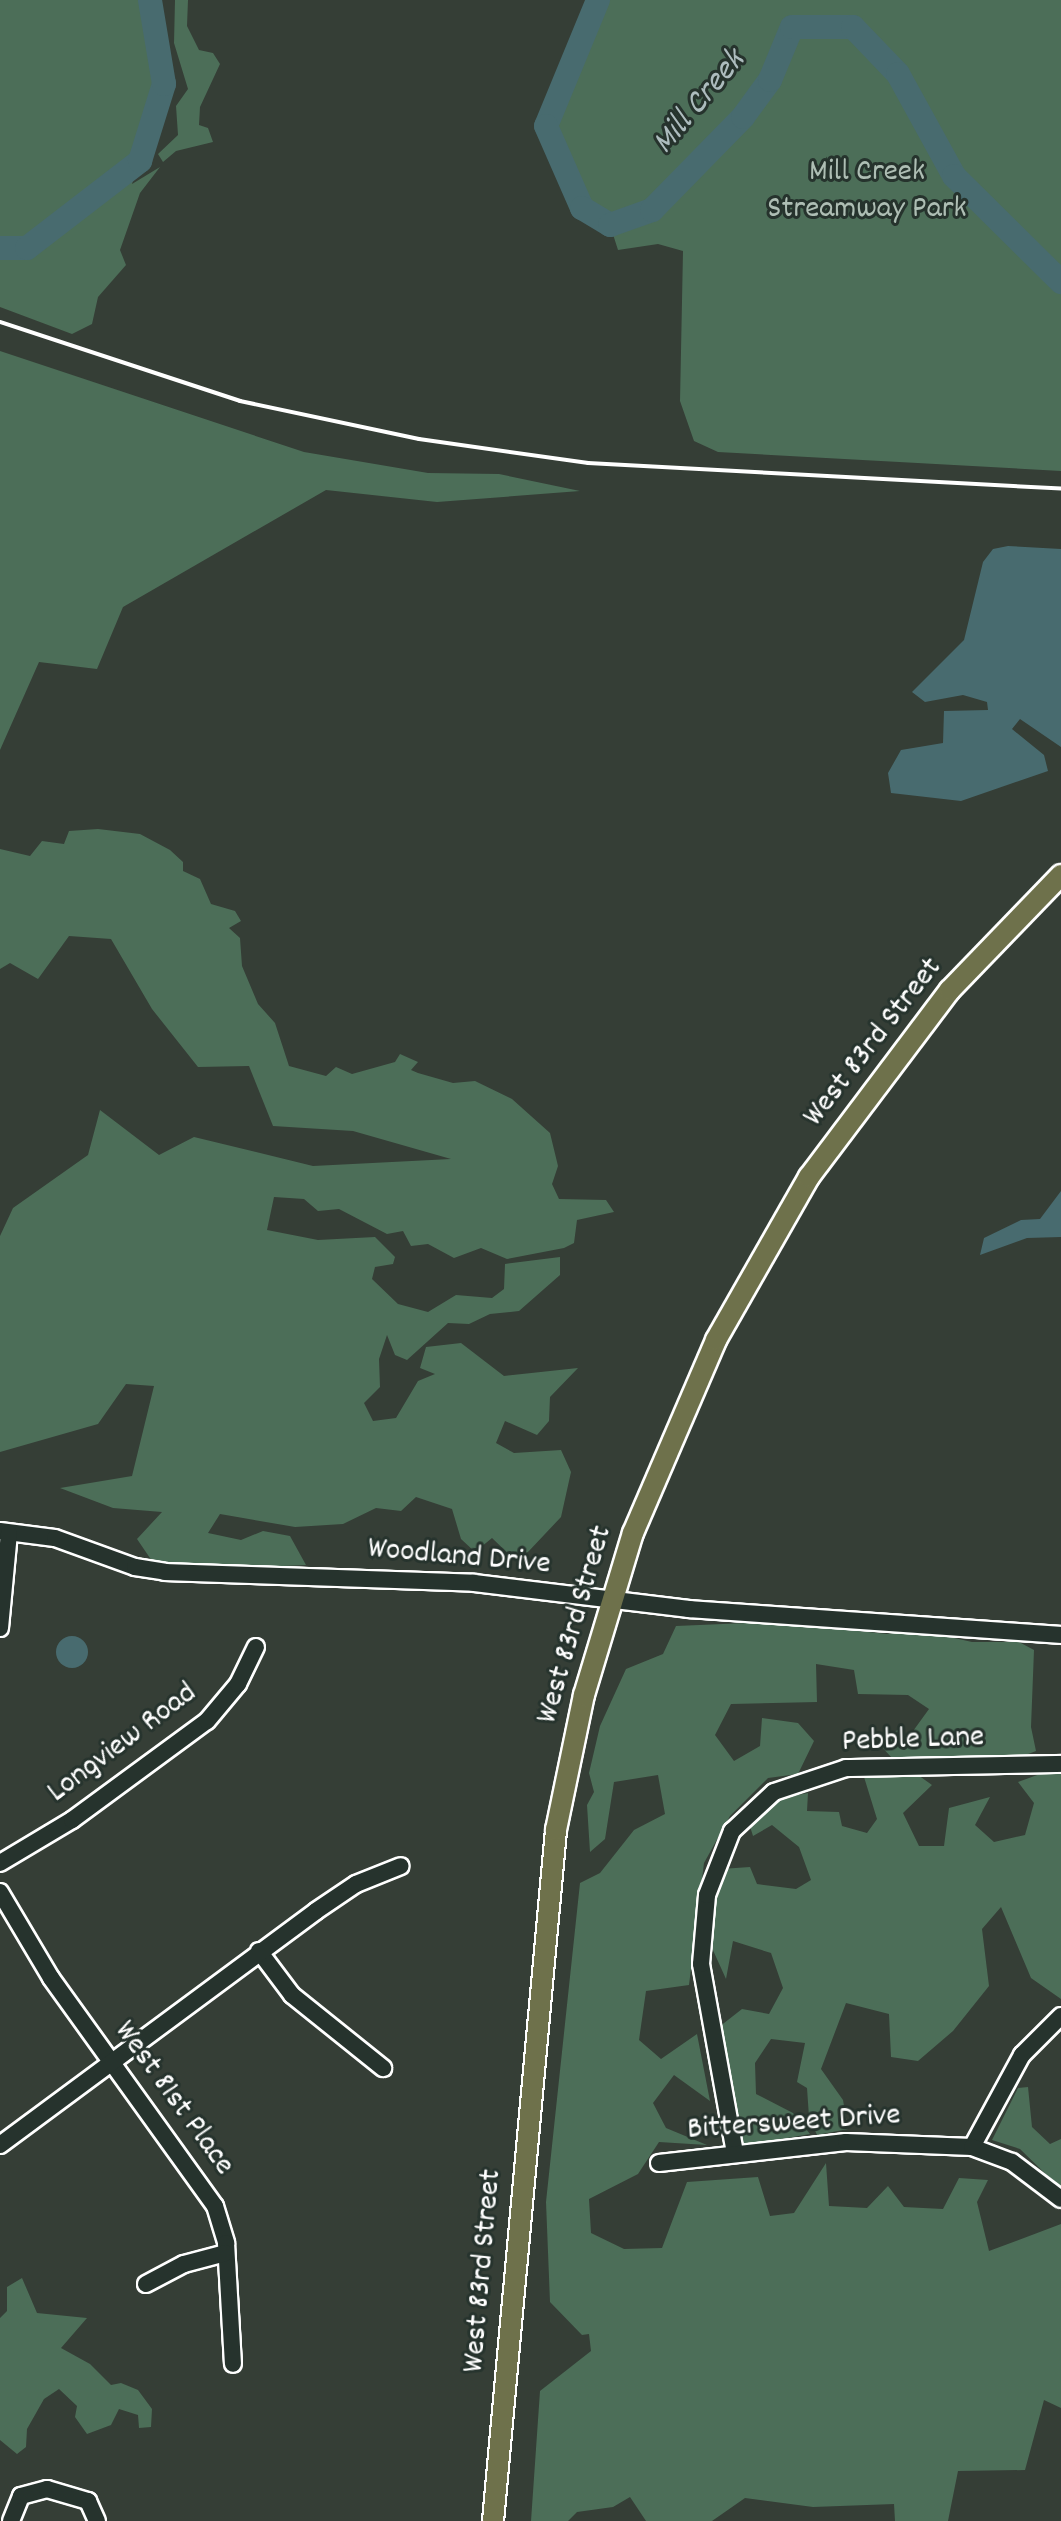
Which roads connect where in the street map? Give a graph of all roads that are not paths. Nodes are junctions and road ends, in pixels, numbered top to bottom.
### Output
1 (1061, 875) edge
2 (5, 1532) edge
3 (610, 1601) junction
4 (0, 1628) edge
5 (1061, 1635) edge
6 (256, 1647) dead end
7 (1061, 1764) edge
8 (0, 1863) edge
9 (401, 1866) dead end
10 (0, 1892) edge
11 (259, 1951) junction
12 (1061, 2016) edge
13 (114, 2063) junction
14 (383, 2068) dead end
15 (0, 2145) edge
16 (972, 2147) junction
17 (735, 2153) junction
18 (659, 2163) dead end
19 (1061, 2199) edge
20 (226, 2253) junction
21 (146, 2284) dead end
22 (233, 2364) dead end
23 (11, 2521) edge
24 (97, 2521) edge
25 (493, 2521) edge

1 - 3 main road, West 83rd Street
2 - 3 street, Woodland Drive
2 - 4 street
3 - 5 street, Woodland Drive
3 - 25 main road, West 83rd Street
6 - 8 street, Longview Road
7 - 17 street, Pebble Lane
9 - 11 street
10 - 13 street, West 81st Place
11 - 13 street
11 - 14 street
12 - 16 street
13 - 15 street
13 - 20 street, West 81st Place
16 - 17 street, Bittersweet Drive
16 - 19 street, Bittersweet Drive
17 - 18 street, Bittersweet Drive
20 - 21 street
20 - 22 street, West 81st Place
23 - 24 street

